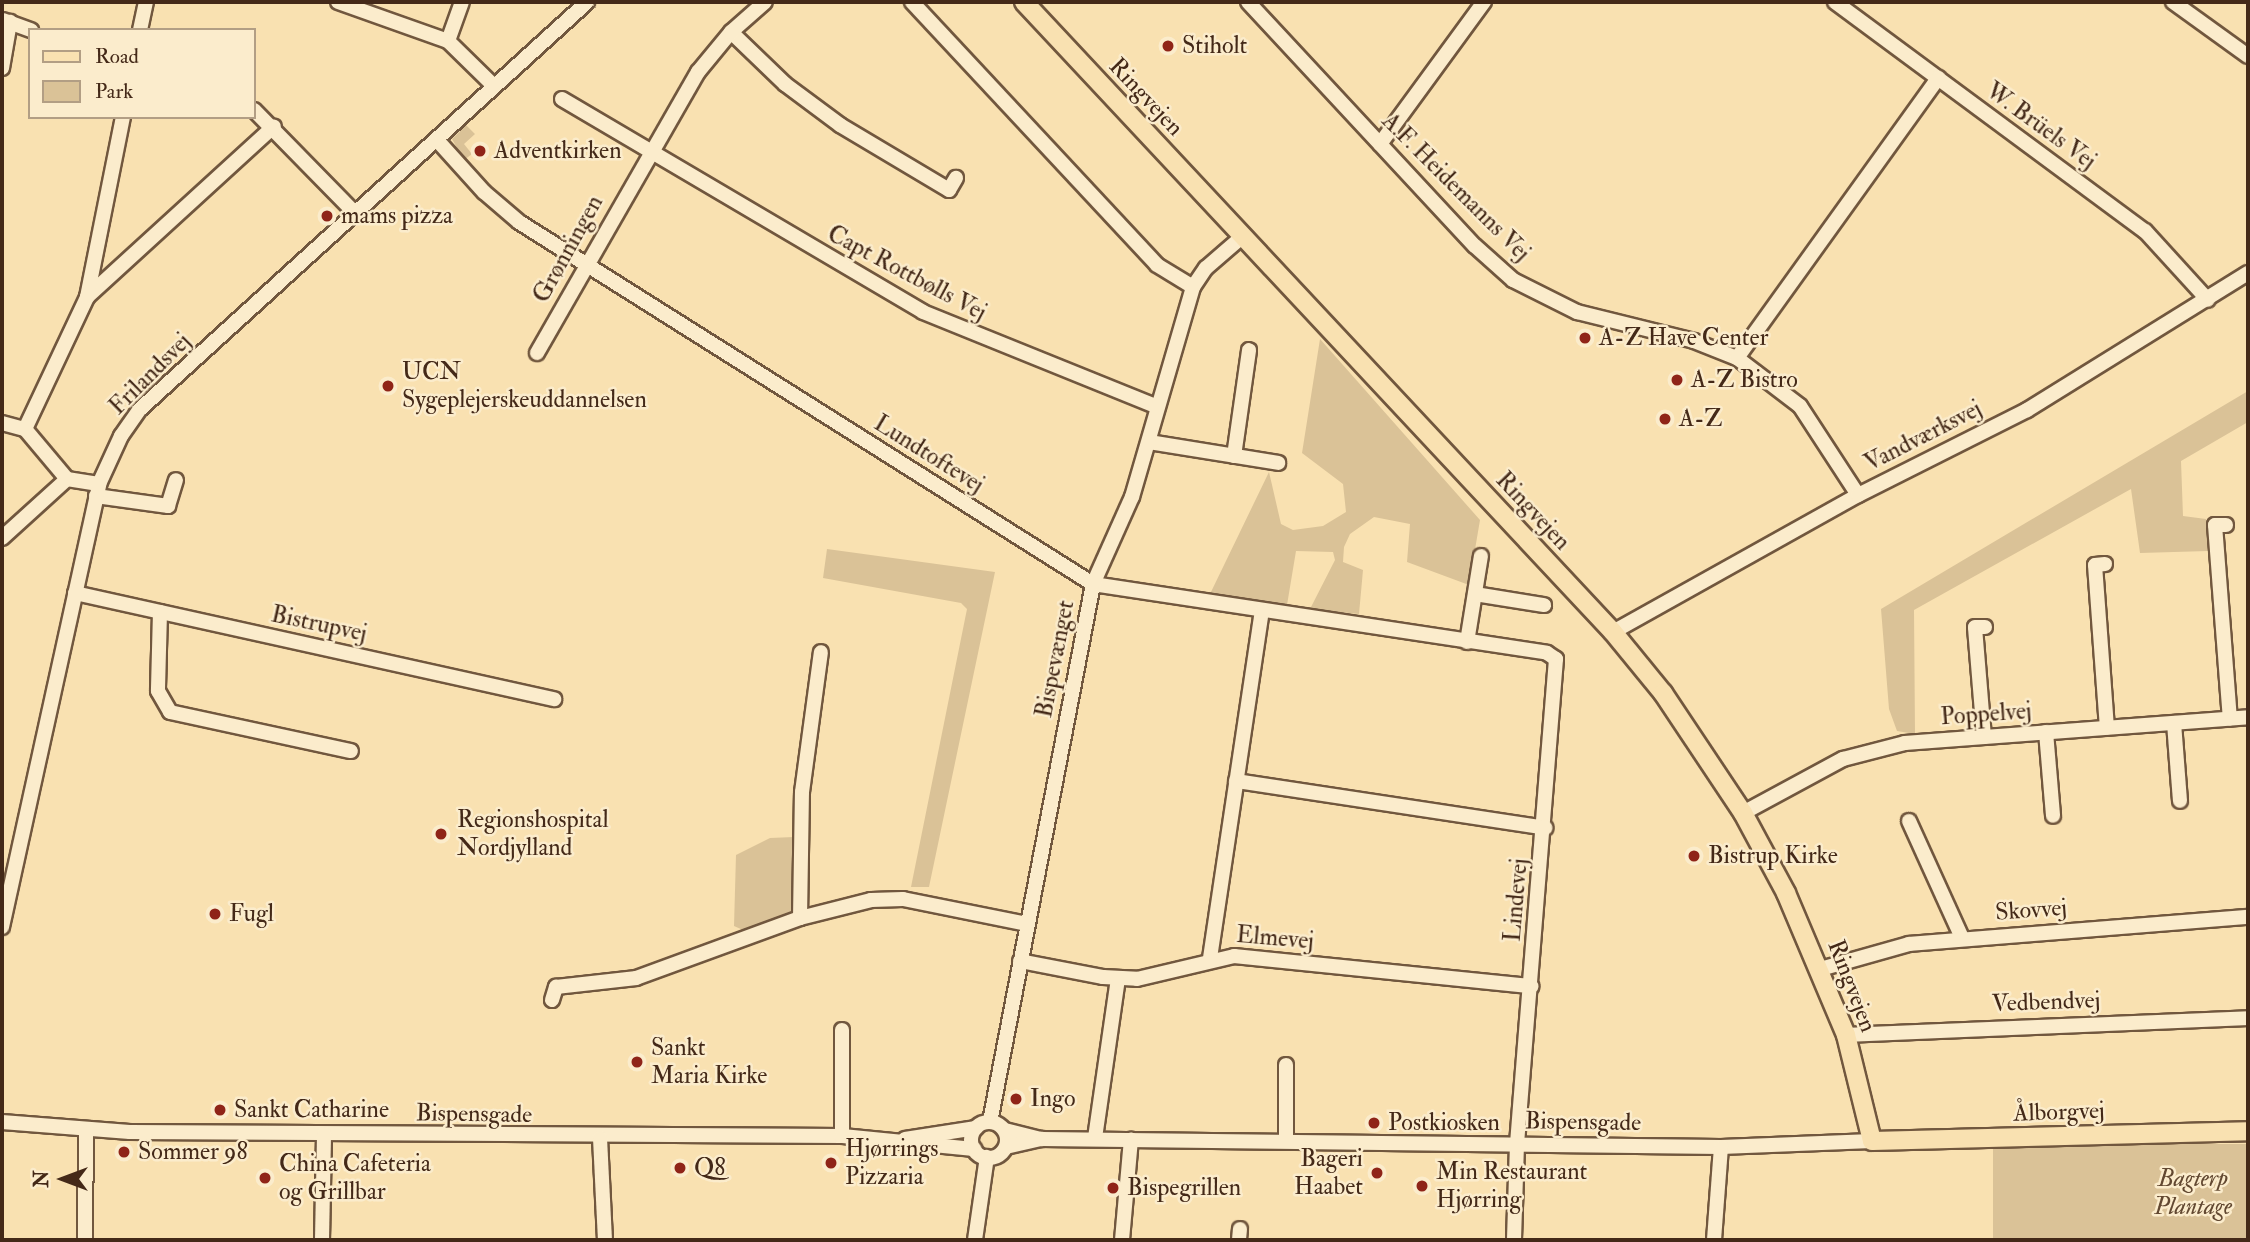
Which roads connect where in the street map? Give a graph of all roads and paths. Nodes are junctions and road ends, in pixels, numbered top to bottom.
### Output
1 (146, 2) edge
2 (338, 2) edge
3 (463, 2) edge
4 (587, 2) edge
5 (765, 2) edge
6 (912, 2) edge
7 (1024, 2) edge
8 (1248, 2) edge
9 (1484, 2) edge
10 (1835, 2) edge
11 (2173, 2) edge
12 (6, 21) edge
13 (141, 28) edge
14 (28, 29) edge
15 (731, 32) junction
16 (448, 41) junction
17 (2248, 56) edge
18 (2, 68) edge
19 (1938, 78) junction
20 (494, 86) junction
21 (562, 99) dead end
22 (256, 112) edge
23 (123, 119) edge
24 (274, 126) junction
25 (437, 140) junction
26 (1380, 144) junction
27 (650, 149) junction
28 (956, 178) dead end
29 (355, 213) junction
30 (1243, 236) junction
31 (96, 259) junction
32 (585, 264) junction
33 (118, 271) junction
34 (2248, 273) edge
35 (1193, 287) junction
36 (87, 297) junction
37 (2208, 300) junction
38 (1249, 350) dead end
39 (537, 353) dead end
40 (1737, 358) junction
41 (1158, 407) junction
42 (2, 423) edge
43 (25, 429) junction
44 (1149, 442) junction
45 (1234, 456) junction
46 (1278, 463) dead end
47 (67, 479) junction
48 (176, 480) dead end
49 (98, 490) junction
50 (1858, 495) junction
51 (2226, 525) dead end
52 (2, 538) edge
53 (1481, 556) dead end
54 (2105, 564) dead end
55 (1093, 584) junction
56 (75, 593) junction
57 (1475, 594) junction
58 (1544, 605) dead end
59 (160, 612) junction
60 (1262, 612) junction
61 (1985, 626) dead end
62 (1613, 632) junction
63 (1467, 642) junction
64 (821, 652) dead end
65 (1556, 659) joint
66 (554, 699) dead end
67 (2248, 717) edge
68 (2230, 718) junction
69 (2174, 723) junction
70 (2107, 728) junction
71 (2046, 732) junction
72 (1984, 737) junction
73 (351, 751) dead end
74 (1236, 781) junction
75 (2180, 801) dead end
76 (1742, 813) junction
77 (2053, 817) dead end
78 (1909, 821) dead end
79 (1545, 828) junction
80 (2248, 917) edge
81 (800, 918) junction
82 (1027, 924) junction
83 (2, 927) edge
84 (1962, 938) junction
85 (1210, 958) junction
86 (1020, 961) junction
87 (1821, 969) junction
88 (1118, 979) junction
89 (1531, 986) junction
90 (552, 1000) dead end
91 (2248, 1018) edge
92 (842, 1030) dead end
93 (1846, 1035) junction
94 (1286, 1065) dead end
95 (2, 1122) edge
96 (990, 1122) junction
97 (976, 1128) junction
98 (86, 1130) junction
99 (1005, 1130) junction
100 (2248, 1131) edge
101 (324, 1133) junction
102 (842, 1136) junction
103 (600, 1138) junction
104 (905, 1139) junction
105 (1042, 1139) junction
106 (1095, 1139) junction
107 (1131, 1139) junction
108 (1286, 1139) junction
109 (1872, 1141) junction
110 (1517, 1144) junction
111 (1006, 1147) junction
112 (1721, 1147) junction
113 (974, 1149) junction
114 (987, 1157) junction
115 (85, 1240) edge
116 (322, 1240) edge
117 (605, 1240) edge
118 (975, 1240) edge
119 (1122, 1240) edge
120 (1514, 1240) edge
121 (1714, 1240) edge

1 - 13 street
2 - 16 street
3 - 16 street
4 - 20 street, Frilandsvej
5 - 15 street, Grønningen
6 - 35 street
7 - 30 main road, Ringvejen
8 - 26 street, A.F. Heidemanns Vej
9 - 26 street
10 - 19 street, W. Brüels Vej
11 - 17 street
12 - 14 street
12 - 18 street
15 - 27 street, Grønningen
15 - 28 street
16 - 20 street
19 - 37 street, W. Brüels Vej
19 - 40 street
20 - 25 street, Frilandsvej
21 - 27 street, Capt Rottbølls Vej
22 - 24 street
23 - 31 street
24 - 29 street
24 - 33 street
25 - 29 street, Frilandsvej
25 - 32 street, Lundtoftevej
26 - 40 street, A.F. Heidemanns Vej
27 - 32 street, Grønningen
27 - 41 street, Capt Rottbølls Vej
29 - 49 street, Frilandsvej
30 - 35 street, Bispevænget
30 - 62 main road, Ringvejen
31 - 33 street
31 - 36 street
32 - 39 street, Grønningen
32 - 55 street, Lundtoftevej
33 - 36 street
34 - 37 street, Vandværksvej
35 - 41 street, Bispevænget
36 - 43 street
37 - 50 street, Vandværksvej
38 - 45 street
40 - 50 street, A.F. Heidemanns Vej
41 - 44 street, Bispevænget
42 - 43 street
43 - 47 street
44 - 45 street
44 - 55 street, Bispevænget
45 - 46 street
47 - 49 street
47 - 52 street
48 - 49 street
49 - 56 street, Frilandsvej
50 - 62 street, Vandværksvej
51 - 68 street
53 - 57 street
54 - 70 street
55 - 60 street, Lundtoftevej
55 - 82 street, Bispevænget
56 - 59 street, Bistrupvej
56 - 83 street, Frilandsvej
57 - 58 street
57 - 63 street
59 - 66 street, Bistrupvej
59 - 73 street
60 - 63 street, Lundtoftevej
60 - 74 street
61 - 72 street
62 - 76 main road, Ringvejen
63 - 65 street, Lundtoftevej
64 - 81 street
65 - 79 street, Lindevej
67 - 68 street, Poppelvej
68 - 69 street, Poppelvej
69 - 70 street, Poppelvej
69 - 75 street
70 - 71 street, Poppelvej
71 - 72 street, Poppelvej
71 - 77 street
72 - 76 street, Poppelvej
74 - 79 street
74 - 85 street
76 - 87 main road, Ringvejen
78 - 84 street
79 - 89 street, Lindevej
80 - 84 street, Skovvej
81 - 82 street
81 - 90 street
82 - 86 street, Bispevænget
84 - 87 street, Skovvej
85 - 88 street, Elmevej
85 - 89 street, Elmevej
86 - 88 street, Elmevej
86 - 96 street, Bispevænget
87 - 93 main road, Ringvejen
88 - 106 street
89 - 110 street, Lindevej
91 - 93 street, Vedbendvej
92 - 102 street
93 - 109 main road, Ringvejen
94 - 108 street
95 - 98 street, Bispensgade
96 - 97 street
96 - 99 street
97 - 104 street, Bispensgade
97 - 113 street
98 - 101 street, Bispensgade
98 - 115 street
99 - 105 street, Bispensgade
99 - 111 street
100 - 109 main road, Ålborgvej
101 - 103 street, Bispensgade
101 - 116 street
102 - 103 street, Bispensgade
102 - 104 street, Bispensgade
103 - 117 street
104 - 113 street, Bispensgade
105 - 106 street, Bispensgade
105 - 111 street, Bispensgade
106 - 107 street, Bispensgade
107 - 108 street, Bispensgade
107 - 119 street
108 - 110 street, Bispensgade
109 - 112 street, Bispensgade
110 - 112 street, Bispensgade
110 - 120 street, Lindevej
111 - 114 street
112 - 121 street
113 - 114 street
114 - 118 street

